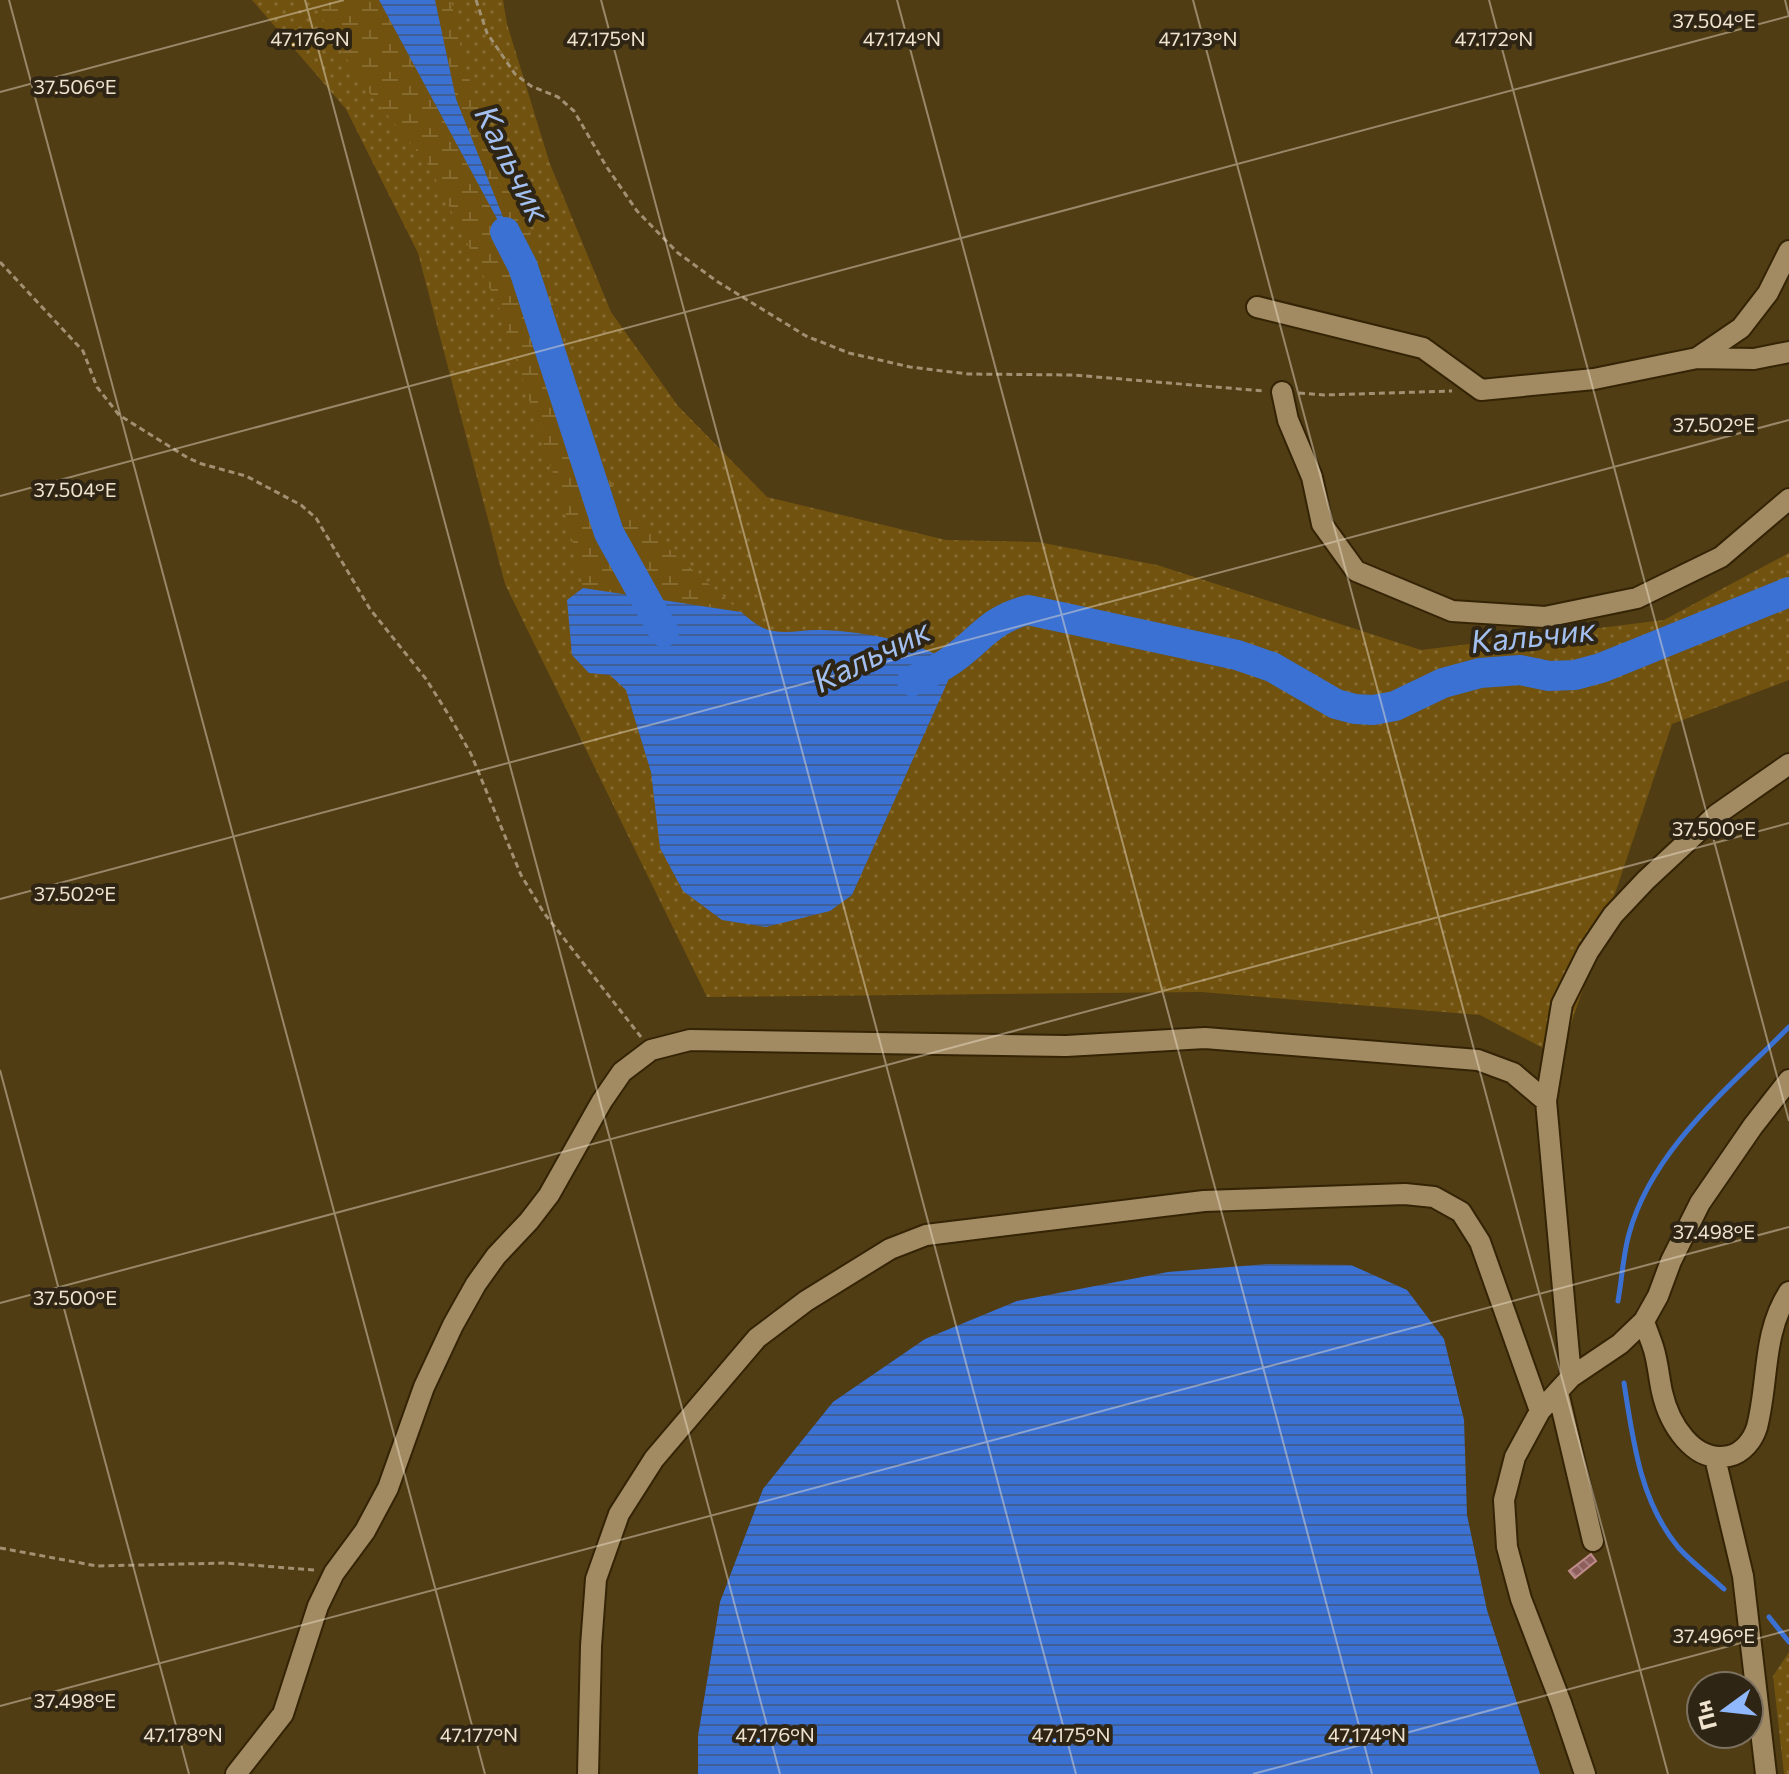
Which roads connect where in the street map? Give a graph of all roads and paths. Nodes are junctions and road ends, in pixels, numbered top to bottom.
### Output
1 (476, 0) edge
2 (1789, 251) edge
3 (0, 262) edge
4 (1257, 307) dead end
5 (1789, 352) edge
6 (1697, 358) junction
7 (1481, 390) junction
8 (1282, 392) junction
9 (1789, 499) edge
10 (1789, 764) edge
11 (651, 1050) junction
12 (1789, 1080) edge
13 (1546, 1101) junction
14 (1789, 1292) edge
15 (1644, 1321) junction
16 (1564, 1385) junction
17 (1540, 1411) junction
18 (1715, 1458) junction
19 (1593, 1541) dead end
20 (0, 1548) edge
21 (334, 1573) junction
22 (236, 1774) edge
23 (588, 1774) edge
24 (1585, 1774) edge
25 (1766, 1774) edge

1 - 8 path
2 - 6 street
3 - 11 path
4 - 7 street
5 - 6 street
6 - 7 street
7 - 8 path
8 - 9 street
10 - 13 street
11 - 13 street
11 - 21 street
12 - 15 street
13 - 16 street
14 - 18 street
15 - 16 street
15 - 18 street
16 - 17 street
16 - 19 street
17 - 23 street
17 - 24 street
18 - 25 street
20 - 21 path
21 - 22 street

